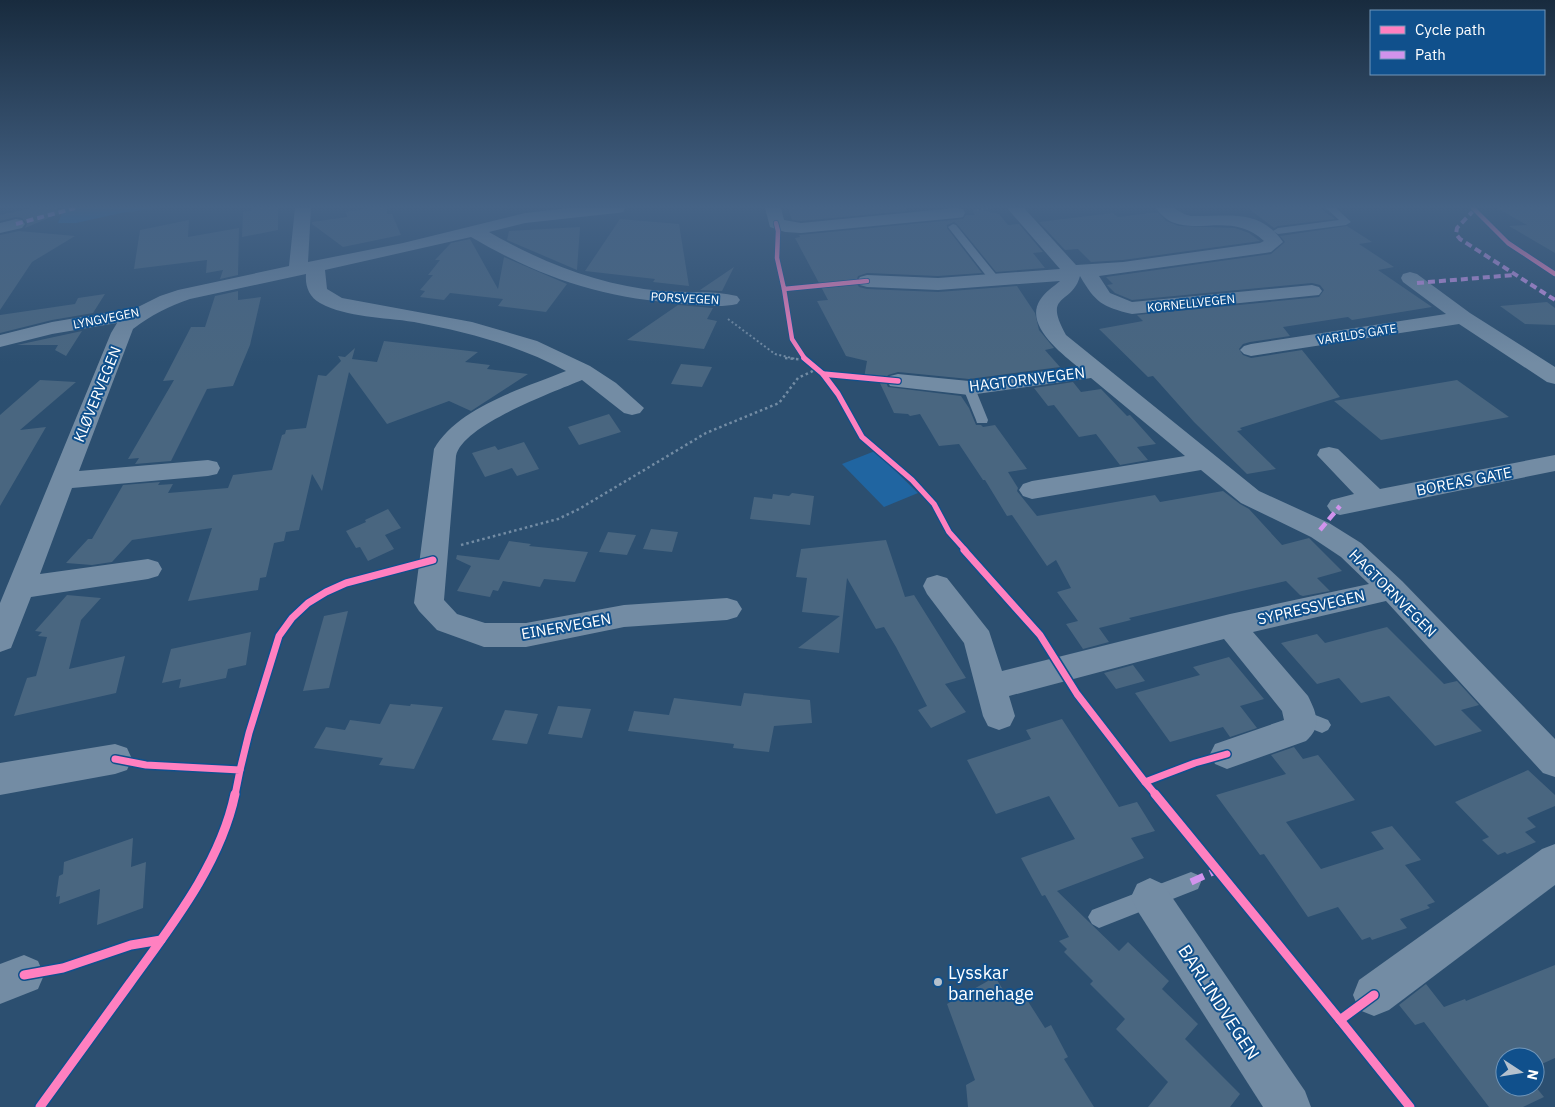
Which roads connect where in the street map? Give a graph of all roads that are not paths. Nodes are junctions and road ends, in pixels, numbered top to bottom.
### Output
1 (306, 260) edge
2 (345, 260) edge
3 (524, 260) edge
4 (981, 260) edge
5 (1067, 260) edge
6 (1170, 260) edge
7 (307, 268) junction
8 (1077, 271) junction
9 (1410, 278) dead end
10 (995, 280) junction
11 (867, 281) dead end
12 (1312, 291) dead end
13 (723, 300) road end
14 (142, 313) junction
15 (1463, 317) junction
16 (0, 341) edge
17 (1251, 350) dead end
18 (1096, 371) junction
19 (583, 372) junction
20 (1555, 377) edge
21 (898, 381) dead end
22 (969, 388) junction
23 (632, 408) dead end
24 (982, 420) dead end
25 (1329, 455) dead end
26 (1204, 461) junction
27 (1555, 463) edge
28 (208, 468) dead end
29 (62, 481) junction
30 (1032, 490) dead end
31 (1374, 499) junction
32 (1340, 506) dead end
33 (148, 569) dead end
34 (937, 586) dead end
35 (20, 588) junction
36 (1392, 589) junction
37 (727, 609) dead end
38 (1230, 626) junction
39 (0, 640) edge
40 (1227, 754) dead end
41 (115, 759) dead end
42 (1555, 762) edge
43 (0, 779) edge
44 (1555, 862) edge
45 (1190, 882) dead end
46 (1150, 897) junction
47 (1099, 917) dead end
48 (1374, 994) dead end
49 (1289, 1107) edge

1 - 7 street
2 - 7 street, LYNGVEGEN
3 - 13 street, PORSVEGEN
4 - 10 lane
5 - 8 street
6 - 8 street
7 - 14 street, LYNGVEGEN
7 - 19 street
8 - 10 street
8 - 12 street, KORNELLVEGEN
8 - 18 street, HAGTORNVEGEN
9 - 15 street
10 - 11 street
14 - 16 street, LYNGVEGEN
14 - 29 street, KLØVERVEGEN
15 - 17 street, VARILDS GATE
15 - 20 street
18 - 22 street, HAGTORNVEGEN
18 - 26 street, HAGTORNVEGEN
19 - 23 street
19 - 37 street, EINERVEGEN
21 - 22 street, HAGTORNVEGEN
22 - 24 lane
25 - 31 street
26 - 30 street
26 - 36 street, HAGTORNVEGEN
27 - 31 street, BOREAS GATE
28 - 29 street
29 - 35 street, KLØVERVEGEN
31 - 32 street, BOREAS GATE
33 - 35 street
34 - 38 street, SYPRESSVEGEN
35 - 39 street, KLØVERVEGEN
36 - 38 street, SYPRESSVEGEN
36 - 42 street, HAGTORNVEGEN
38 - 40 street, SYPRESSVEGEN
41 - 43 street
44 - 48 street
45 - 46 lane
46 - 47 lane
46 - 49 street, BARLINDVEGEN

